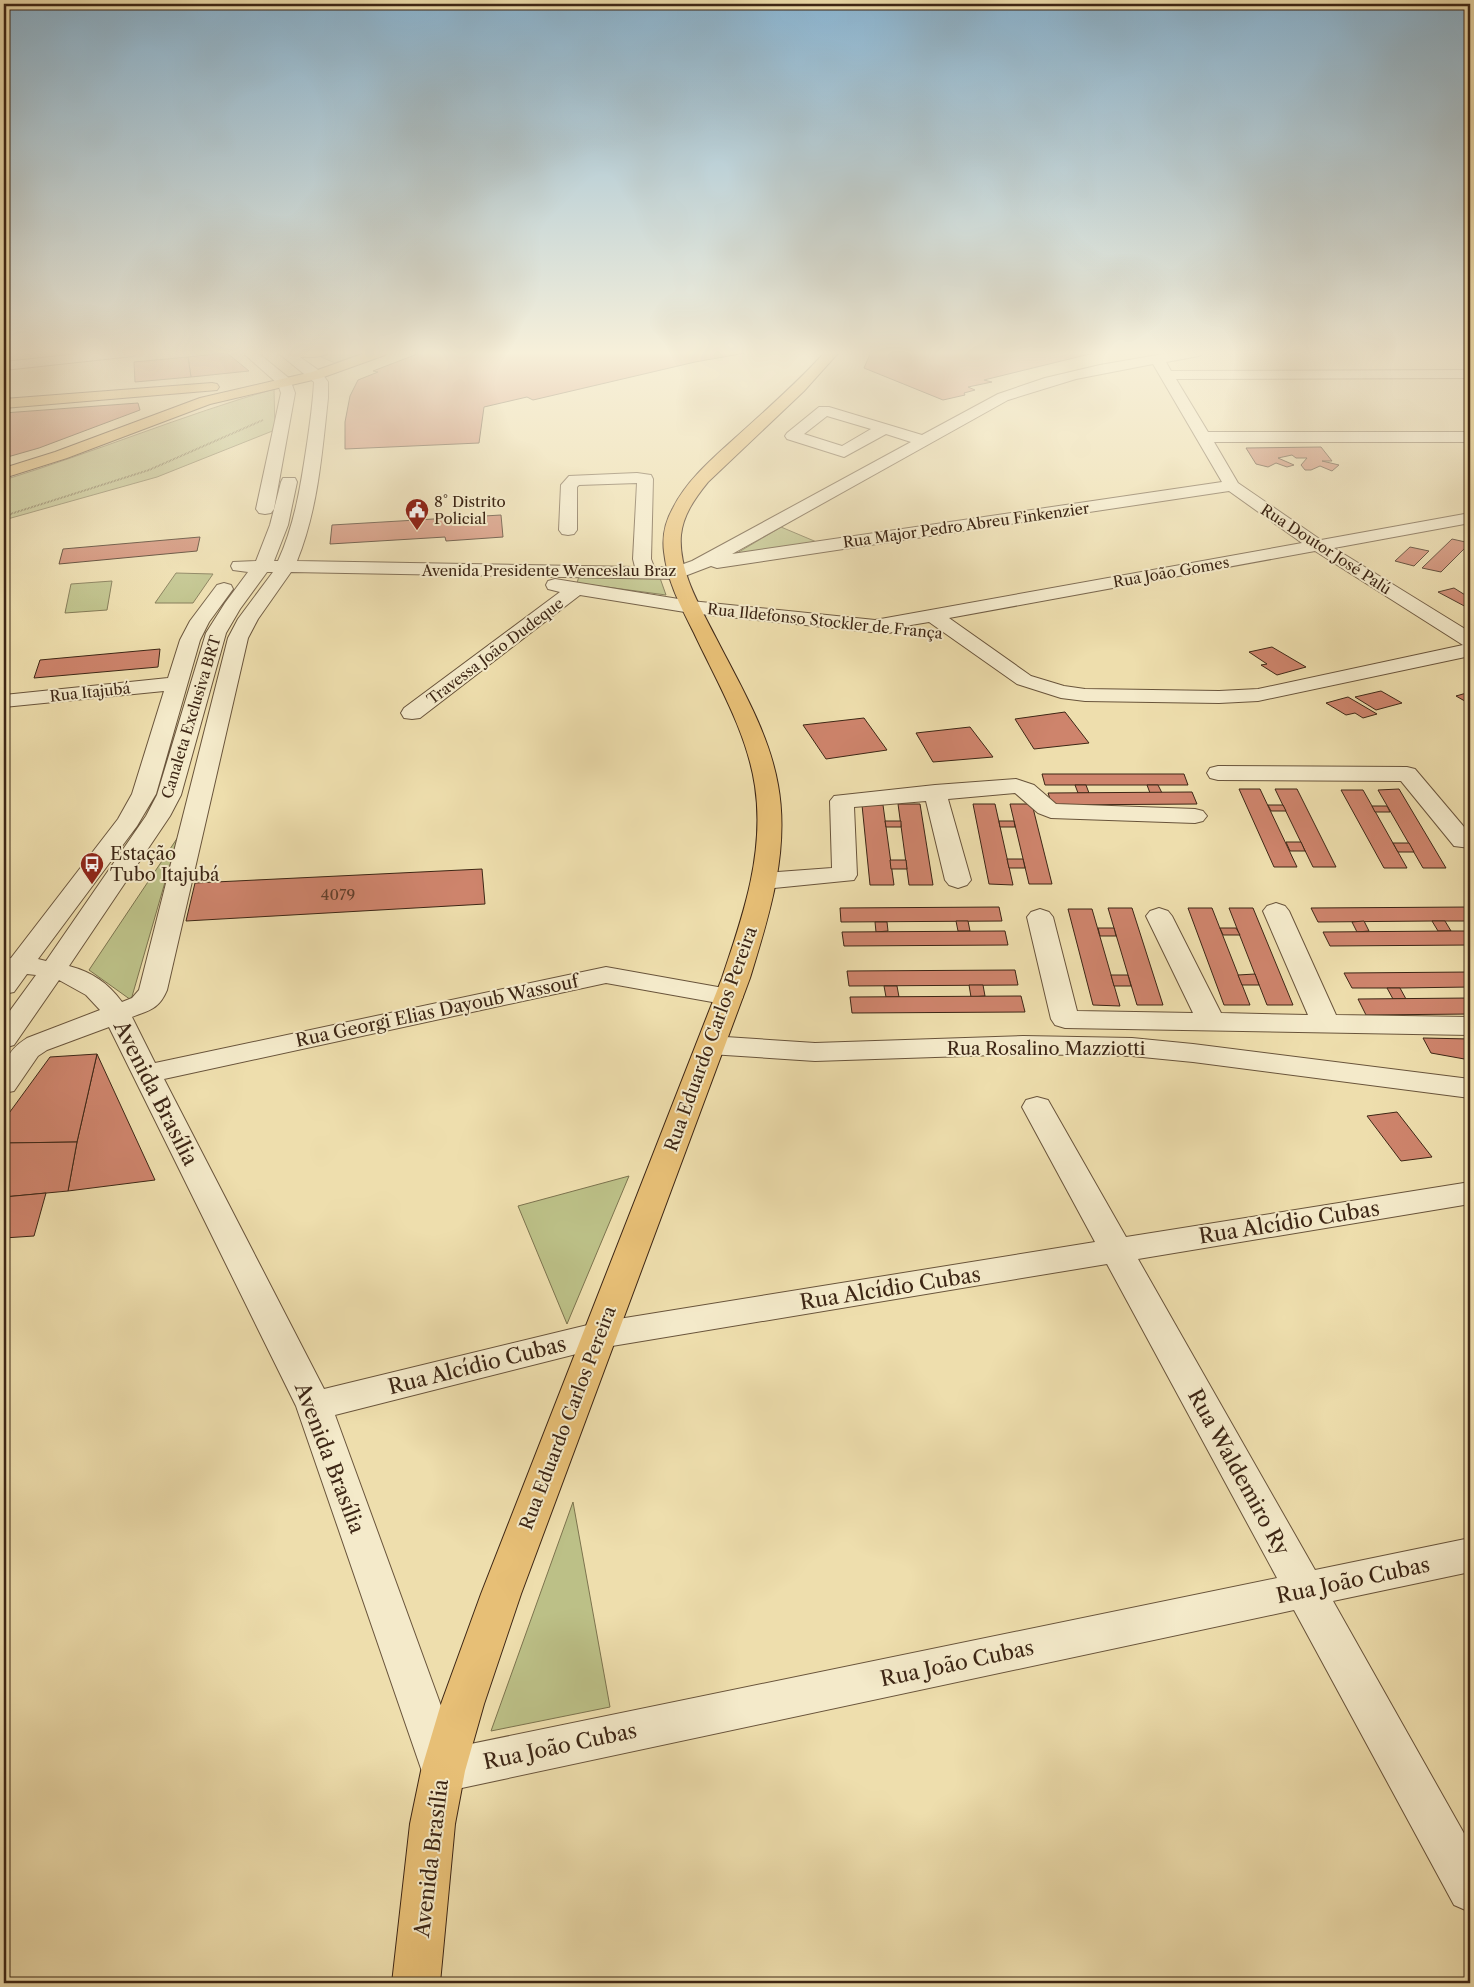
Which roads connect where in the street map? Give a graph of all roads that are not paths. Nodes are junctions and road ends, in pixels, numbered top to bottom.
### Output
1 (88, 445) edge
2 (278, 445) edge
3 (314, 445) edge
4 (738, 445) edge
5 (915, 445) edge
6 (1208, 445) edge
7 (293, 465) dead end
8 (4, 473) edge
9 (1232, 486) junction
10 (1470, 518) edge
11 (792, 526) junction
12 (261, 528) dead end
13 (568, 530) dead end
14 (836, 544) junction
15 (1317, 545) junction
16 (250, 562) junction
17 (644, 566) junction
18 (285, 567) junction
19 (688, 569) junction
20 (462, 570) junction
21 (577, 588) junction
22 (691, 607) junction
23 (932, 614) junction
24 (872, 626) junction
25 (958, 634) junction
26 (1470, 641) edge
27 (1470, 650) edge
28 (177, 683) junction
29 (4, 701) edge
30 (412, 713) dead end
31 (1218, 773) dead end
32 (935, 792) junction
33 (1195, 816) dead end
34 (1470, 841) edge
35 (958, 880) dead end
36 (764, 881) junction
37 (1276, 911) dead end
38 (1159, 916) dead end
39 (1040, 917) dead end
40 (12, 966) edge
41 (53, 970) junction
42 (4, 986) edge
43 (729, 997) junction
44 (116, 1013) junction
45 (1211, 1022) junction
46 (1326, 1023) junction
47 (1470, 1026) edge
48 (4, 1039) edge
49 (710, 1045) junction
50 (146, 1074) junction
51 (4, 1084) edge
52 (1470, 1089) edge
53 (1037, 1107) dead end
54 (1470, 1193) edge
55 (1116, 1251) junction
56 (600, 1335) junction
57 (314, 1406) junction
58 (1470, 1555) edge
59 (1304, 1590) junction
60 (443, 1771) junction
61 (1470, 1889) edge
62 (416, 1983) edge

1 - 8 main road
2 - 12 street
3 - 18 street
4 - 19 main road, Rua Eduardo Carlos Pereira
5 - 11 street, Avenida Presidente Wenceslau Braz
6 - 9 street, Rua Doutor José Palú
7 - 16 street, Canaleta Exclusiva BRT
9 - 14 street, Rua Major Pedro Abreu Finkenzier
9 - 15 street, Rua Doutor José Palú
10 - 15 street, Rua João Gomes
11 - 14 street
11 - 19 street, Avenida Presidente Wenceslau Braz
13 - 17 street
14 - 19 street, Rua Major Pedro Abreu Finkenzier
15 - 23 street, Rua João Gomes
15 - 26 street, Rua Doutor José Palú
16 - 18 street, Avenida Presidente Wenceslau Braz
16 - 28 street
16 - 41 street, Canaleta Exclusiva BRT
17 - 19 street, Avenida Presidente Wenceslau Braz
17 - 20 street, Avenida Presidente Wenceslau Braz
18 - 20 street, Avenida Presidente Wenceslau Braz
18 - 44 street
19 - 22 main road, Rua Eduardo Carlos Pereira
20 - 21 street, Rua Ildefonso Stockler de França
21 - 22 street, Rua Ildefonso Stockler de França
21 - 30 street, Travessa João Dudeque
22 - 24 street, Rua Ildefonso Stockler de França
22 - 36 main road, Rua Eduardo Carlos Pereira
23 - 24 street, Rua João Gomes
23 - 25 street
24 - 25 street, Rua Ildefonso Stockler de França
25 - 27 street, Rua Ildefonso Stockler de França
28 - 29 street, Rua Itajubá
28 - 40 street
31 - 34 street
32 - 33 street
32 - 35 street
32 - 36 street
36 - 43 main road, Rua Eduardo Carlos Pereira
37 - 46 street
38 - 45 street
39 - 45 street
40 - 41 street, Avenida Brasília
40 - 42 street
41 - 44 street, Avenida Brasília
41 - 48 street, Canaleta Exclusiva BRT
43 - 49 main road, Rua Eduardo Carlos Pereira
43 - 50 street, Rua Georgi Elias Dayoub Wassouf
44 - 50 street, Avenida Brasília
44 - 51 street
45 - 46 street
46 - 47 street
49 - 52 street, Rua Rosalino Mazziotti
49 - 56 main road, Rua Eduardo Carlos Pereira
50 - 57 street, Avenida Brasília
53 - 55 street, Rua Waldemiro Ry
54 - 55 street, Rua Alcídio Cubas
55 - 56 street, Rua Alcídio Cubas
55 - 59 street, Rua Waldemiro Ry
56 - 57 street, Rua Alcídio Cubas
56 - 60 main road, Rua Eduardo Carlos Pereira
57 - 60 street, Avenida Brasília
58 - 59 street, Rua João Cubas
59 - 60 street, Rua João Cubas
59 - 61 street, Rua Waldemiro Ry
60 - 62 main road, Avenida Brasília

